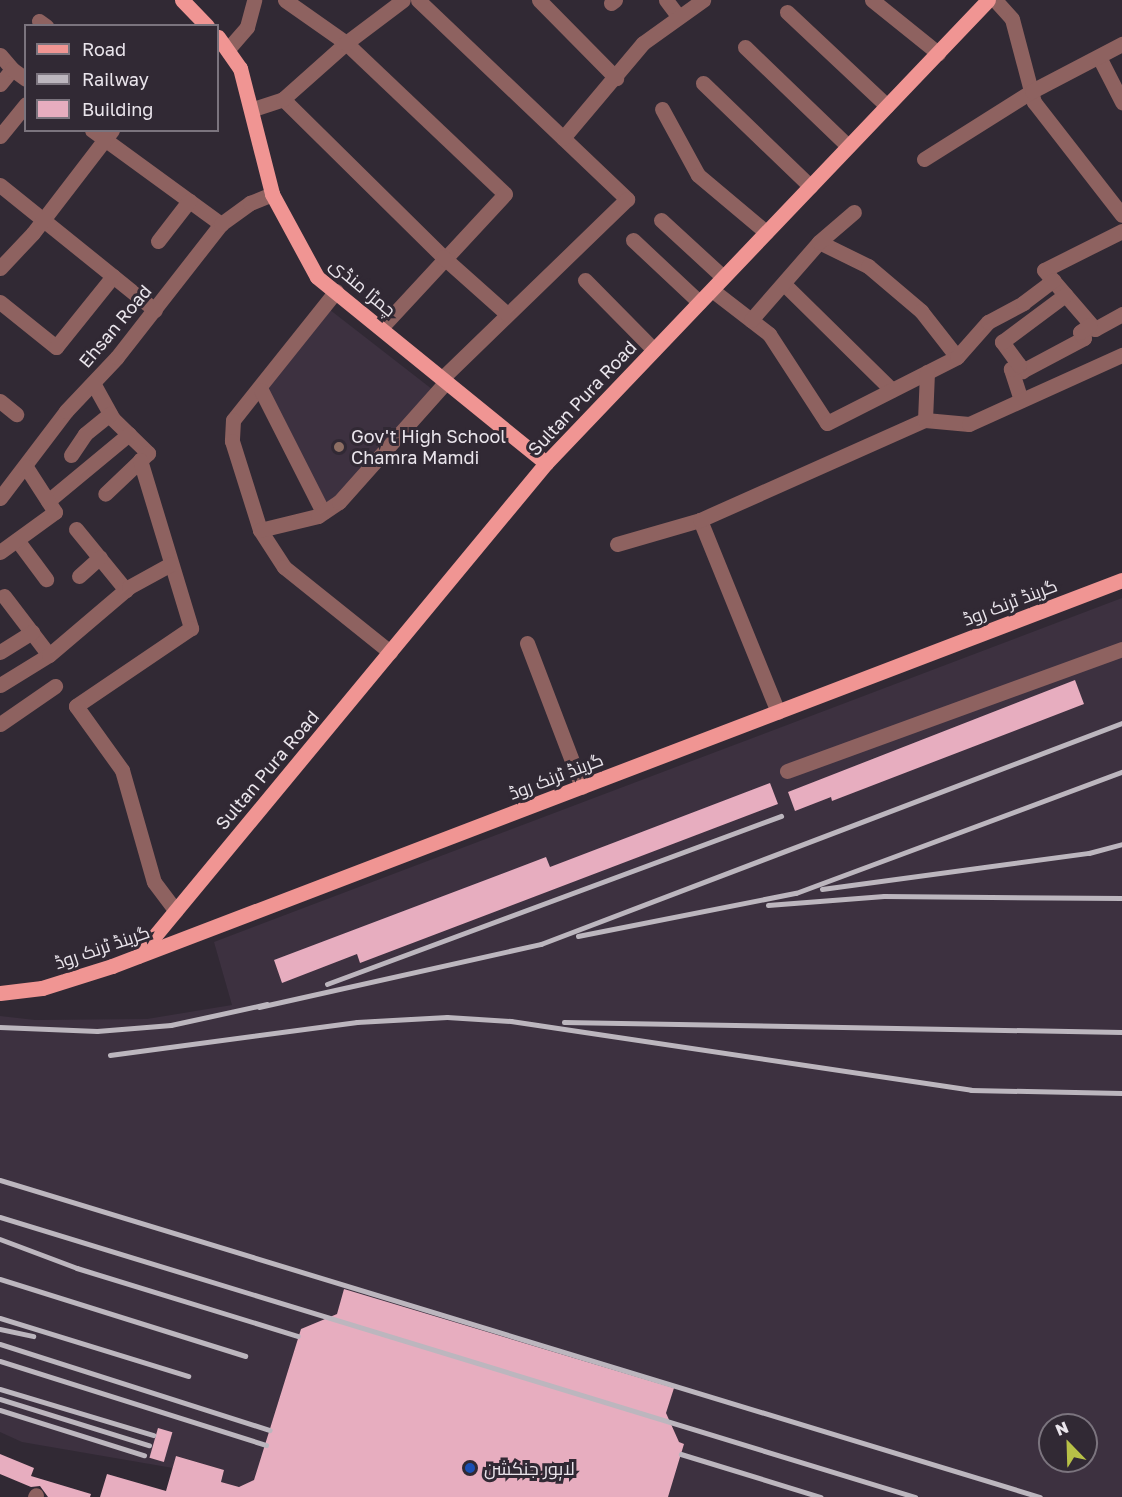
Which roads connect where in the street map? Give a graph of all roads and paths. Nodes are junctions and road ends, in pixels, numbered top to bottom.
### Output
1 (182, 0) edge
2 (254, 0) edge
3 (285, 0) edge
4 (403, 0) edge
5 (418, 0) edge
6 (539, 0) edge
7 (666, 0) edge
8 (703, 0) edge
9 (872, 0) edge
10 (988, 0) edge
11 (995, 0) edge
12 (787, 12) dead end
13 (679, 17) junction
14 (202, 24) edge
15 (223, 43) edge
16 (346, 43) junction
17 (1122, 44) edge
18 (745, 47) dead end
19 (938, 52) junction
20 (0, 55) edge
21 (1099, 57) junction
22 (12, 69) junction
23 (24, 78) edge
24 (616, 78) junction
25 (704, 83) dead end
26 (0, 84) edge
27 (1032, 91) junction
28 (283, 99) junction
29 (1122, 102) edge
30 (24, 106) edge
31 (887, 106) junction
32 (254, 109) junction
33 (662, 109) dead end
34 (108, 135) edge
35 (0, 136) edge
36 (563, 138) junction
37 (848, 146) junction
38 (924, 159) dead end
39 (0, 185) edge
40 (810, 186) junction
41 (273, 194) junction
42 (189, 201) junction
43 (854, 212) dead end
44 (1122, 215) edge
45 (43, 220) junction
46 (661, 220) dead end
47 (221, 224) junction
48 (1122, 231) edge
49 (766, 232) junction
50 (633, 240) dead end
51 (158, 241) dead end
52 (819, 242) junction
53 (443, 257) junction
54 (0, 268) edge
55 (113, 276) junction
56 (723, 278) junction
57 (585, 280) dead end
58 (1053, 280) junction
59 (784, 284) junction
60 (712, 290) junction
61 (336, 291) junction
62 (1065, 294) junction
63 (0, 302) edge
64 (699, 302) junction
65 (155, 310) junction
66 (507, 314) junction
67 (1122, 314) edge
68 (751, 320) junction
69 (1090, 325) junction
70 (381, 328) junction
71 (654, 350) junction
72 (1122, 354) edge
73 (957, 357) junction
74 (1019, 365) junction
75 (927, 372) junction
76 (444, 380) junction
77 (93, 383) junction
78 (261, 390) junction
79 (892, 390) junction
80 (1021, 400) junction
81 (0, 401) edge
82 (16, 414) dead end
83 (110, 414) junction
84 (925, 420) junction
85 (129, 434) junction
86 (70, 455) dead end
87 (140, 460) junction
88 (546, 463) junction
89 (26, 467) junction
90 (105, 494) dead end
91 (1, 497) edge
92 (48, 501) junction
93 (323, 512) junction
94 (700, 520) junction
95 (76, 528) dead end
96 (260, 530) junction
97 (17, 540) junction
98 (617, 544) dead end
99 (0, 552) edge
100 (100, 557) junction
101 (171, 564) junction
102 (80, 576) dead end
103 (46, 579) dead end
104 (1122, 580) edge
105 (126, 590) junction
106 (4, 596) dead end
107 (32, 632) junction
108 (527, 643) dead end
109 (1122, 649) edge
110 (0, 652) edge
111 (390, 652) junction
112 (49, 655) junction
113 (0, 685) edge
114 (55, 686) dead end
115 (778, 712) junction
116 (0, 724) edge
117 (787, 771) dead end
118 (582, 787) junction
119 (176, 911) junction
120 (138, 956) junction
121 (0, 993) edge

1 - 14 main road
2 - 15 street
3 - 16 street
4 - 16 street
5 - 36 street
6 - 24 street
7 - 13 street
8 - 13 street
9 - 19 street
10 - 19 main road, Sultan Pura Road
11 - 27 street
12 - 31 street
13 - 24 street
15 - 32 main road, چمڑا منڈی
16 - 28 street
16 - 53 street
17 - 21 street
18 - 37 street
19 - 31 main road, Sultan Pura Road
20 - 22 street
21 - 27 street
21 - 29 street
22 - 23 street
22 - 26 street
24 - 36 street
25 - 40 street
27 - 38 street
27 - 44 street
28 - 32 street
28 - 53 street
30 - 35 street
31 - 37 main road, Sultan Pura Road
32 - 41 main road, چمڑا منڈی
33 - 49 street
34 - 42 street
34 - 45 street
36 - 66 street
37 - 40 main road, Sultan Pura Road
39 - 45 street
40 - 49 main road, Sultan Pura Road
41 - 47 street, Ehsan Road
41 - 61 main road, چمڑا منڈی
42 - 47 street
42 - 51 street
43 - 52 street
45 - 54 street
45 - 55 street
46 - 56 street
47 - 65 street, Ehsan Road
48 - 58 street
49 - 56 main road, Sultan Pura Road
50 - 64 street
52 - 59 street
52 - 73 street
53 - 66 street
53 - 70 street
55 - 63 street
55 - 65 street
56 - 60 main road, Sultan Pura Road
57 - 71 street
58 - 62 street
58 - 73 street
59 - 68 street
59 - 79 street
60 - 64 main road, Sultan Pura Road
60 - 68 street
61 - 70 main road, چمڑا منڈی
61 - 78 street
62 - 69 street
62 - 74 street
64 - 71 main road, Sultan Pura Road
65 - 77 street, Ehsan Road
66 - 76 street
67 - 69 street
68 - 79 street
69 - 74 street
70 - 76 main road, چمڑا منڈی
71 - 88 main road, Sultan Pura Road
72 - 80 street
73 - 75 street
74 - 80 street
75 - 79 street
75 - 84 street
76 - 88 main road, چمڑا منڈی
76 - 93 street
77 - 83 street
77 - 89 street, Ehsan Road
78 - 93 street
78 - 96 street
80 - 84 street
81 - 82 street
83 - 85 street
83 - 86 street
84 - 94 street
85 - 87 street
85 - 92 street
87 - 90 street
87 - 101 street
88 - 111 main road, Sultan Pura Road
89 - 91 street, Ehsan Road
89 - 92 street
92 - 97 street
93 - 96 street
94 - 98 street
94 - 115 street
95 - 100 street
96 - 111 street
97 - 99 street
97 - 103 street
100 - 102 street
100 - 105 street
101 - 105 street
101 - 119 street
104 - 115 main road, گرینڈ ٹرنک روڈ
105 - 112 street
106 - 107 street
107 - 110 street
107 - 112 street
108 - 118 street
109 - 117 street
111 - 119 main road, Sultan Pura Road
112 - 113 street
114 - 116 street
115 - 118 main road, گرینڈ ٹرنک روڈ
118 - 120 main road, گرینڈ ٹرنک روڈ
119 - 120 main road, Sultan Pura Road
120 - 121 main road, گرینڈ ٹرنک روڈ

